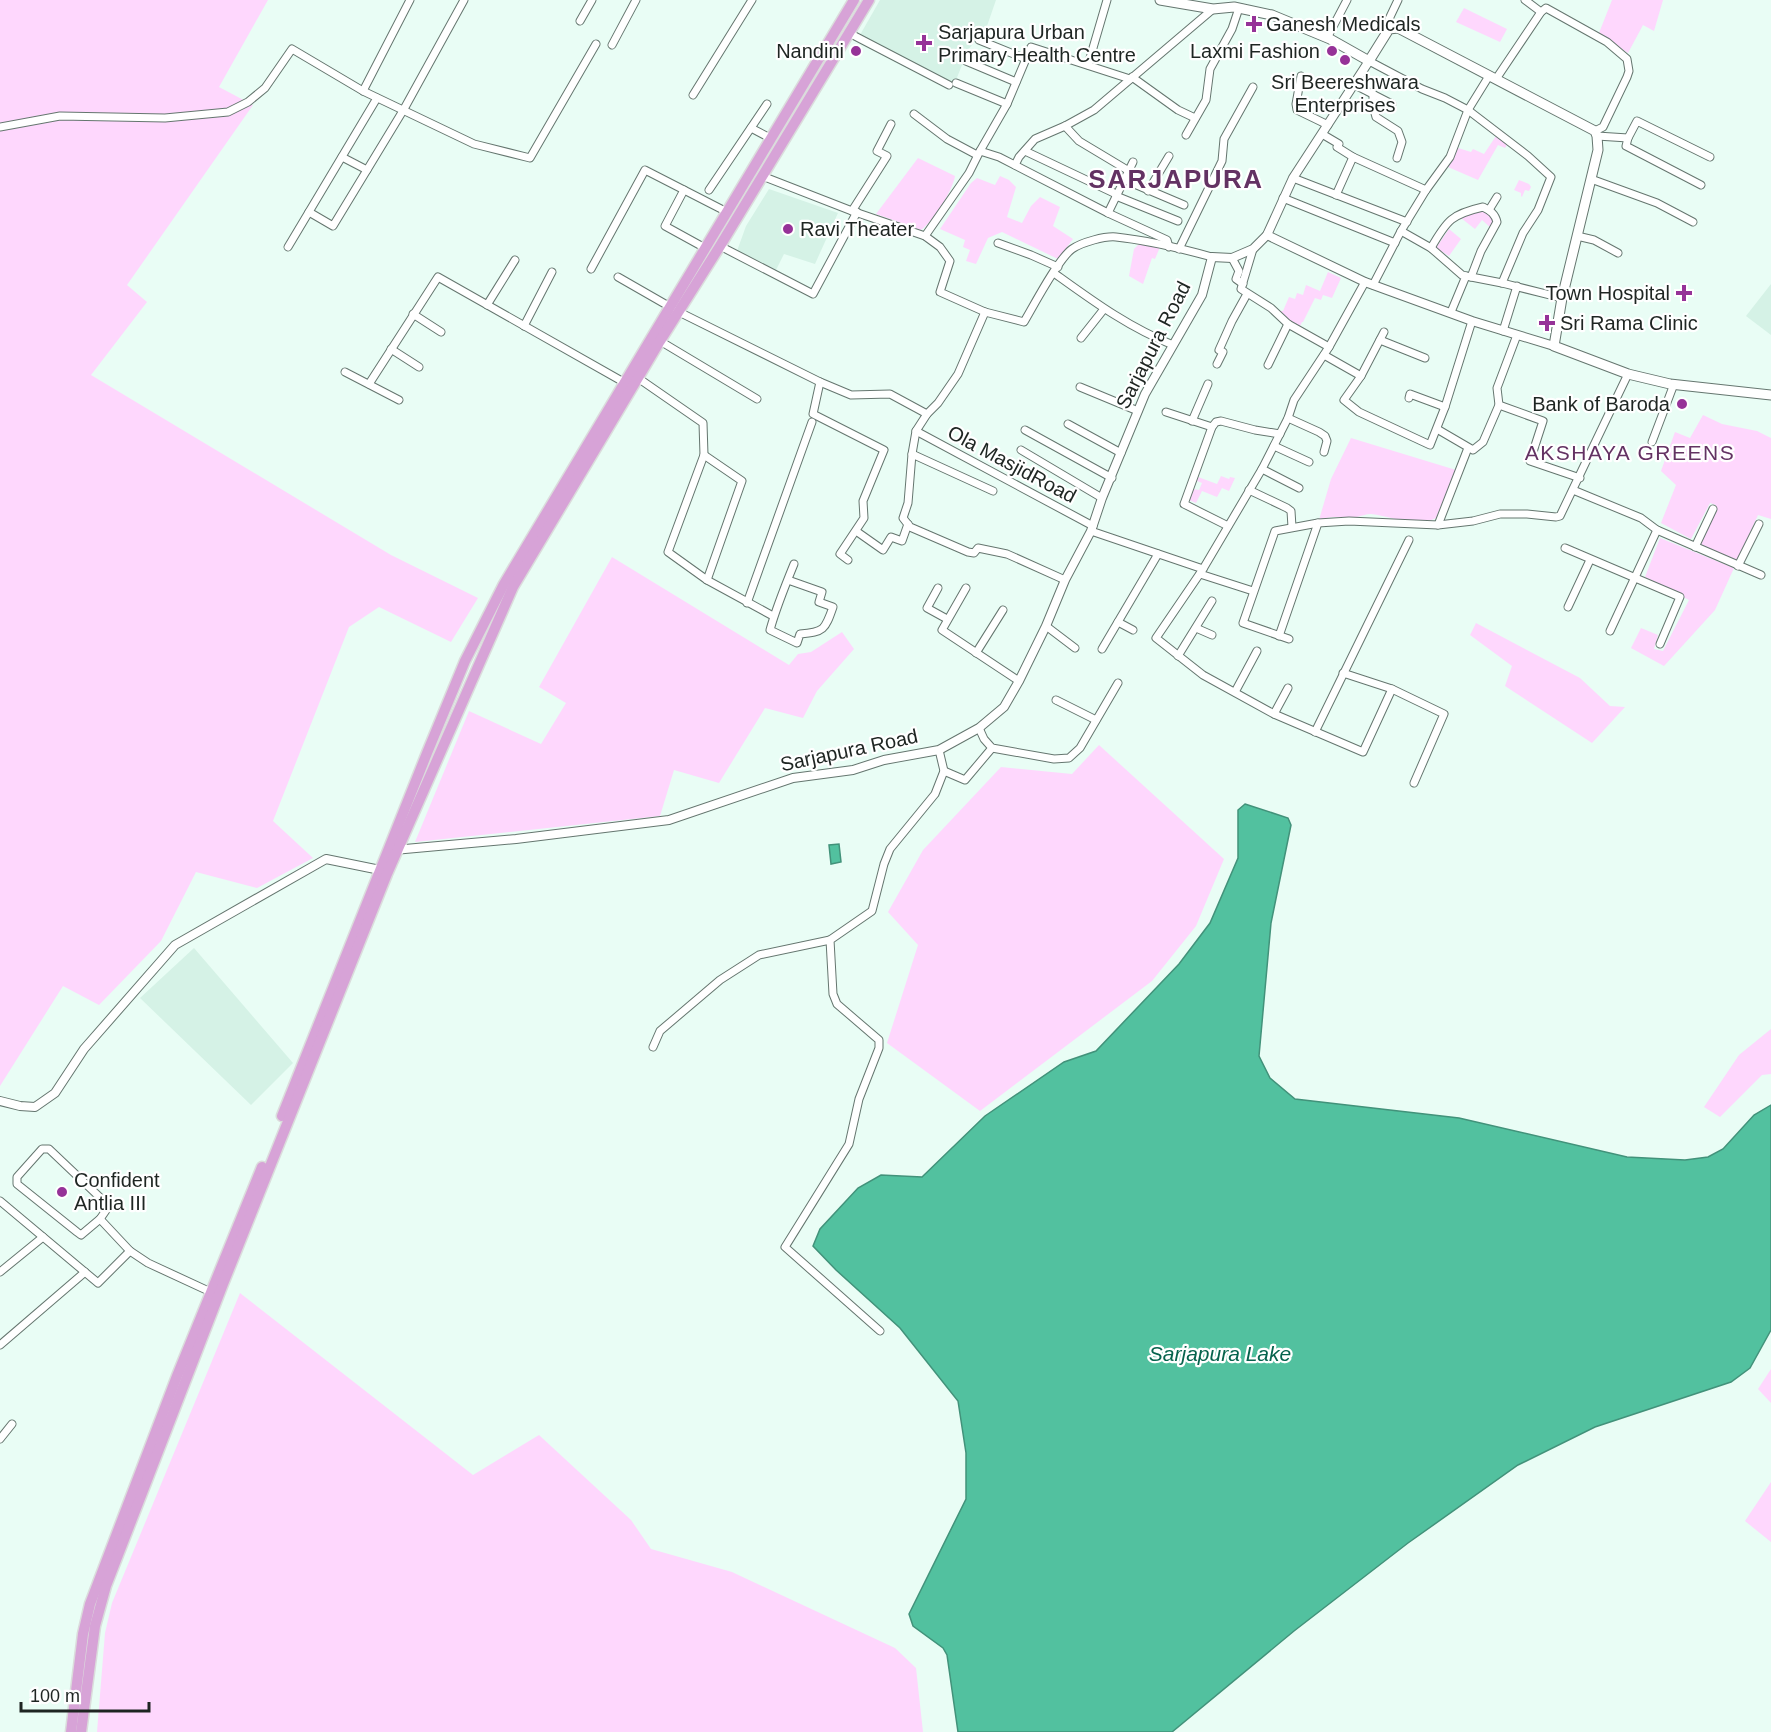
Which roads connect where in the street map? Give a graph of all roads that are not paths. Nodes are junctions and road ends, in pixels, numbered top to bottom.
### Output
1 (410, 0) edge
2 (464, 0) edge
3 (592, 0) edge
4 (636, 0) edge
5 (752, 0) edge
6 (854, 0) edge
7 (869, 0) edge
8 (1107, 0) edge
9 (1160, 0) edge
10 (1347, 0) edge
11 (1398, 0) edge
12 (1525, 0) edge
13 (1237, 5) edge
14 (1213, 9) junction
15 (1541, 12) junction
16 (580, 21) dead end
17 (1389, 29) junction
18 (849, 33) junction
19 (1327, 38) junction
20 (979, 40) dead end
21 (596, 44) dead end
22 (612, 45) dead end
23 (1026, 59) junction
24 (966, 61) dead end
25 (1369, 62) junction
26 (1088, 65) junction
27 (1301, 76) dead end
28 (1131, 78) junction
29 (1493, 78) junction
30 (1016, 82) junction
31 (1353, 84) junction
32 (1253, 87) dead end
33 (363, 91) junction
34 (1373, 94) junction
35 (693, 95) dead end
36 (377, 98) junction
37 (767, 104) dead end
38 (1007, 104) junction
39 (1392, 104) dead end
40 (404, 110) junction
41 (1468, 110) junction
42 (914, 114) dead end
43 (1196, 118) junction
44 (891, 124) dead end
45 (1328, 125) junction
46 (1065, 126) junction
47 (0, 127) edge
48 (751, 128) junction
49 (1322, 134) junction
50 (1596, 134) junction
51 (1186, 135) dead end
52 (1628, 138) junction
53 (772, 139) junction
54 (1025, 151) junction
55 (979, 153) junction
56 (342, 156) junction
57 (1169, 156) dead end
58 (1353, 157) junction
59 (1710, 157) dead end
60 (1397, 158) dead end
61 (1133, 162) dead end
62 (1015, 165) junction
63 (367, 170) junction
64 (1129, 171) junction
65 (762, 176) junction
66 (1293, 178) junction
67 (1591, 179) junction
68 (1125, 180) junction
69 (1701, 184) dead end
70 (684, 190) junction
71 (709, 190) dead end
72 (1426, 190) junction
73 (746, 191) junction
74 (1148, 191) junction
75 (1116, 195) junction
76 (1336, 195) junction
77 (1497, 197) dead end
78 (1283, 198) junction
79 (1185, 205) dead end
80 (1489, 210) junction
81 (309, 212) junction
82 (727, 212) junction
83 (854, 212) junction
84 (1108, 213) junction
85 (1179, 221) dead end
86 (1407, 222) junction
87 (1693, 222) dead end
88 (1401, 231) junction
89 (1267, 235) junction
90 (925, 236) junction
91 (1577, 236) junction
92 (998, 243) dead end
93 (1395, 243) junction
94 (720, 246) junction
95 (288, 247) dead end
96 (1168, 247) junction
97 (705, 248) junction
98 (1431, 248) junction
99 (1179, 249) junction
100 (1253, 249) junction
101 (1618, 253) dead end
102 (1212, 257) junction
103 (1232, 258) junction
104 (515, 260) dead end
105 (591, 269) dead end
106 (1056, 270) junction
107 (552, 272) dead end
108 (1468, 276) junction
109 (618, 277) dead end
110 (1369, 283) junction
111 (1502, 283) junction
112 (1242, 284) junction
113 (1517, 286) junction
114 (1247, 294) junction
115 (1562, 298) junction
116 (487, 305) junction
117 (675, 309) junction
118 (1104, 309) junction
119 (985, 312) junction
120 (1451, 312) junction
121 (413, 314) junction
122 (1472, 321) junction
123 (1288, 324) junction
124 (524, 326) junction
125 (1503, 331) junction
126 (441, 332) dead end
127 (1384, 332) dead end
128 (1517, 335) junction
129 (1082, 338) dead end
130 (1380, 340) junction
131 (660, 341) junction
132 (1173, 345) junction
133 (1554, 346) junction
134 (1329, 347) junction
135 (391, 349) junction
136 (1324, 355) junction
137 (1425, 358) dead end
138 (1217, 363) dead end
139 (1268, 364) dead end
140 (419, 367) dead end
141 (345, 372) dead end
142 (1628, 374) junction
143 (1361, 375) junction
144 (632, 382) junction
145 (820, 382) junction
146 (369, 384) junction
147 (1208, 384) dead end
148 (1674, 384) junction
149 (1080, 387) dead end
150 (1771, 395) edge
151 (1409, 398) dead end
152 (757, 399) dead end
153 (399, 400) dead end
154 (1499, 405) junction
155 (1445, 407) junction
156 (1138, 411) junction
157 (1166, 412) dead end
158 (927, 414) junction
159 (1288, 418) junction
160 (1192, 421) junction
161 (812, 422) dead end
162 (1068, 424) dead end
163 (1212, 427) junction
164 (1437, 429) junction
165 (1025, 430) dead end
166 (916, 431) junction
167 (1280, 434) junction
168 (1652, 442) dead end
169 (1274, 446) junction
170 (1467, 448) junction
171 (1021, 450) dead end
172 (1324, 452) dead end
173 (1121, 453) junction
174 (912, 454) junction
175 (704, 455) junction
176 (1309, 462) dead end
177 (1262, 469) junction
178 (1112, 477) junction
179 (1580, 478) junction
180 (1299, 488) dead end
181 (1249, 490) junction
182 (1574, 490) junction
183 (993, 491) dead end
184 (1102, 498) junction
185 (1713, 508) dead end
186 (1318, 523) junction
187 (908, 524) junction
188 (1759, 524) dead end
189 (1438, 525) junction
190 (1228, 526) junction
191 (1292, 527) junction
192 (1092, 529) junction
193 (1657, 530) junction
194 (856, 531) junction
195 (1409, 540) dead end
196 (1695, 547) junction
197 (1565, 548) dead end
198 (1158, 554) junction
199 (848, 560) dead end
200 (1590, 560) junction
201 (794, 564) dead end
202 (1738, 566) junction
203 (1201, 571) junction
204 (1761, 575) dead end
205 (1634, 578) junction
206 (707, 580) junction
207 (788, 580) junction
208 (1065, 580) junction
209 (938, 588) dead end
210 (966, 588) dead end
211 (1253, 591) junction
212 (1212, 601) dead end
213 (747, 603) junction
214 (1569, 607) dead end
215 (1003, 610) dead end
216 (773, 616) junction
217 (946, 619) junction
218 (1118, 622) junction
219 (1046, 626) junction
220 (1196, 628) junction
221 (1133, 630) dead end
222 (1610, 631) dead end
223 (1212, 635) dead end
224 (1279, 636) junction
225 (1289, 639) dead end
226 (1660, 644) dead end
227 (1076, 648) dead end
228 (1102, 649) dead end
229 (1257, 651) dead end
230 (976, 653) junction
231 (1178, 656) junction
232 (1343, 672) junction
233 (1019, 681) junction
234 (1118, 683) dead end
235 (1288, 688) dead end
236 (1392, 689) junction
237 (1234, 692) junction
238 (1056, 700) dead end
239 (1274, 714) junction
240 (1096, 720) junction
241 (979, 728) junction
242 (1315, 732) junction
243 (992, 748) junction
244 (939, 750) junction
245 (944, 771) junction
246 (1414, 783) dead end
247 (393, 850) junction
248 (384, 870) junction
249 (830, 940) junction
250 (653, 1047) dead end
251 (0, 1101) edge
252 (0, 1201) edge
253 (100, 1219) junction
254 (43, 1237) junction
255 (130, 1251) junction
256 (0, 1272) edge
257 (85, 1272) junction
258 (215, 1294) junction
259 (880, 1331) dead end
260 (0, 1345) edge
261 (12, 1424) dead end
262 (0, 1438) edge
263 (71, 1732) edge
264 (81, 1732) edge

1 - 33 street
2 - 40 street
3 - 16 street
4 - 22 street
5 - 35 street
6 - 53 main road
7 - 18 main road
8 - 26 street
9 - 14 main road
10 - 19 street
11 - 17 street
12 - 15 street
13 - 14 main road
13 - 19 main road
13 - 43 street
14 - 28 street
15 - 29 street
15 - 50 street
17 - 25 main road
17 - 29 main road
18 - 38 street
18 - 65 main road
19 - 25 main road
20 - 23 street
21 - 40 street
23 - 26 street
23 - 30 street
24 - 30 street
25 - 31 street
25 - 41 street
26 - 28 street
27 - 45 street
28 - 43 street
28 - 46 street
29 - 41 street
29 - 50 main road
30 - 38 street
31 - 34 street
31 - 45 street
32 - 99 street
33 - 36 street
33 - 47 street
34 - 39 street
34 - 60 street
36 - 40 street
36 - 56 street
37 - 48 street
38 - 55 street
40 - 63 street
41 - 72 street
41 - 111 street
42 - 55 street
43 - 51 street
44 - 83 street
45 - 49 street
46 - 54 street
46 - 64 street
48 - 53 street
48 - 71 street
49 - 58 street
49 - 66 street
50 - 52 street
50 - 67 main road
52 - 59 street
52 - 69 street
53 - 73 main road
54 - 62 street
54 - 75 street
55 - 62 street
55 - 90 street
56 - 63 street
56 - 81 street
57 - 74 street
58 - 72 street
58 - 76 street
61 - 64 street
62 - 84 street
63 - 81 street
64 - 68 street
65 - 73 main road
65 - 83 street
66 - 76 street
66 - 78 street
67 - 87 street
67 - 91 main road
68 - 74 street
68 - 75 street
70 - 82 street
70 - 97 street
70 - 105 street
72 - 86 street
73 - 82 main road
73 - 94 main road
74 - 79 street
75 - 84 street
75 - 85 street
76 - 86 street
77 - 80 street
78 - 89 street
78 - 93 street
80 - 98 street
80 - 108 street
81 - 95 street
82 - 97 main road
83 - 90 street
83 - 94 street
84 - 96 street
86 - 88 street
88 - 93 street
88 - 98 street
89 - 100 street
89 - 110 street
90 - 119 street
91 - 101 street
91 - 115 main road
92 - 106 street
93 - 110 street
94 - 117 main road
96 - 99 street
96 - 106 street
97 - 117 main road
98 - 108 street
99 - 102 street
100 - 103 street
100 - 112 street
102 - 103 street
102 - 132 street, Sarjapura Road
103 - 112 street
104 - 116 street
106 - 118 street
106 - 119 street
107 - 124 street
108 - 111 street
108 - 120 street
109 - 117 street
110 - 120 street
110 - 134 street
111 - 113 street
112 - 114 street
113 - 115 street
113 - 125 street
114 - 123 street
114 - 138 street
115 - 133 main road
116 - 121 street
116 - 124 street
117 - 131 main road
117 - 144 main road
117 - 145 street
118 - 129 street
118 - 132 street
119 - 158 street
120 - 122 street
121 - 126 street
121 - 135 street
122 - 125 street
122 - 155 street
123 - 134 street
123 - 139 street
124 - 144 street
125 - 128 street
127 - 130 street
128 - 133 street
128 - 154 street
130 - 137 street
130 - 143 street
131 - 144 main road
131 - 152 street
132 - 156 street, Sarjapura Road
133 - 142 main road
134 - 136 street
135 - 140 street
135 - 146 street
136 - 143 street
136 - 159 street
141 - 146 street
142 - 148 main road
142 - 179 street
143 - 164 street
144 - 175 street
144 - 247 main road
145 - 158 street
145 - 194 street
146 - 153 street
147 - 160 street
148 - 150 main road
148 - 168 street
149 - 156 street
151 - 155 street
154 - 170 street
154 - 179 street
155 - 164 street
156 - 173 street, Sarjapura Road
157 - 160 street
158 - 166 street
159 - 167 street
159 - 172 street
160 - 163 street
161 - 213 street
162 - 173 street
163 - 167 street
163 - 190 street
164 - 170 street
165 - 178 street
166 - 174 street
166 - 192 street, Ola MasjidRoad
167 - 169 street
169 - 176 street
169 - 177 street
170 - 189 street
171 - 184 street
173 - 178 street, Sarjapura Road
174 - 183 street
174 - 187 street
175 - 206 street
175 - 206 street
177 - 180 street
177 - 181 street
178 - 184 street, Sarjapura Road
179 - 182 street
181 - 190 street
181 - 191 street
182 - 189 street
182 - 193 street
184 - 192 street, Sarjapura Road
185 - 196 street
186 - 189 street
186 - 191 street
186 - 224 street
187 - 194 street
187 - 208 street
188 - 202 street
190 - 203 street
191 - 211 street
192 - 198 street, Ola MasjidRoad
192 - 208 street, Sarjapura Road
193 - 196 street
193 - 205 street
194 - 199 street
195 - 232 street
196 - 202 street
197 - 200 street
198 - 203 street, Ola MasjidRoad
198 - 218 street
200 - 205 street
200 - 214 street
201 - 207 street
202 - 204 street
203 - 211 street, Ola MasjidRoad
203 - 231 street
205 - 222 street
205 - 226 street
206 - 213 street
207 - 216 street
207 - 216 street
208 - 219 street, Sarjapura Road
209 - 217 street
210 - 217 street
211 - 224 street
212 - 220 street
213 - 216 street
215 - 230 street
217 - 230 street
218 - 221 street
218 - 228 street
219 - 227 street
219 - 233 street, Sarjapura Road
220 - 223 street
220 - 231 street
224 - 225 street
229 - 237 street
230 - 233 street
231 - 237 street
232 - 236 street
232 - 242 street
233 - 241 street, Sarjapura Road
234 - 240 street
235 - 239 street
236 - 242 street
236 - 246 street
237 - 239 street
238 - 240 street
239 - 242 street
240 - 243 street
241 - 243 street
241 - 244 street, Sarjapura Road
243 - 245 street
244 - 245 street
244 - 247 street, Sarjapura Road
245 - 249 street
247 - 248 main road
248 - 251 street
248 - 258 main road
249 - 250 street
249 - 259 street
252 - 254 street
253 - 253 street
253 - 255 street
254 - 256 street
254 - 257 street
255 - 257 street
255 - 258 street
257 - 260 street
258 - 263 main road
258 - 264 main road
261 - 262 street

